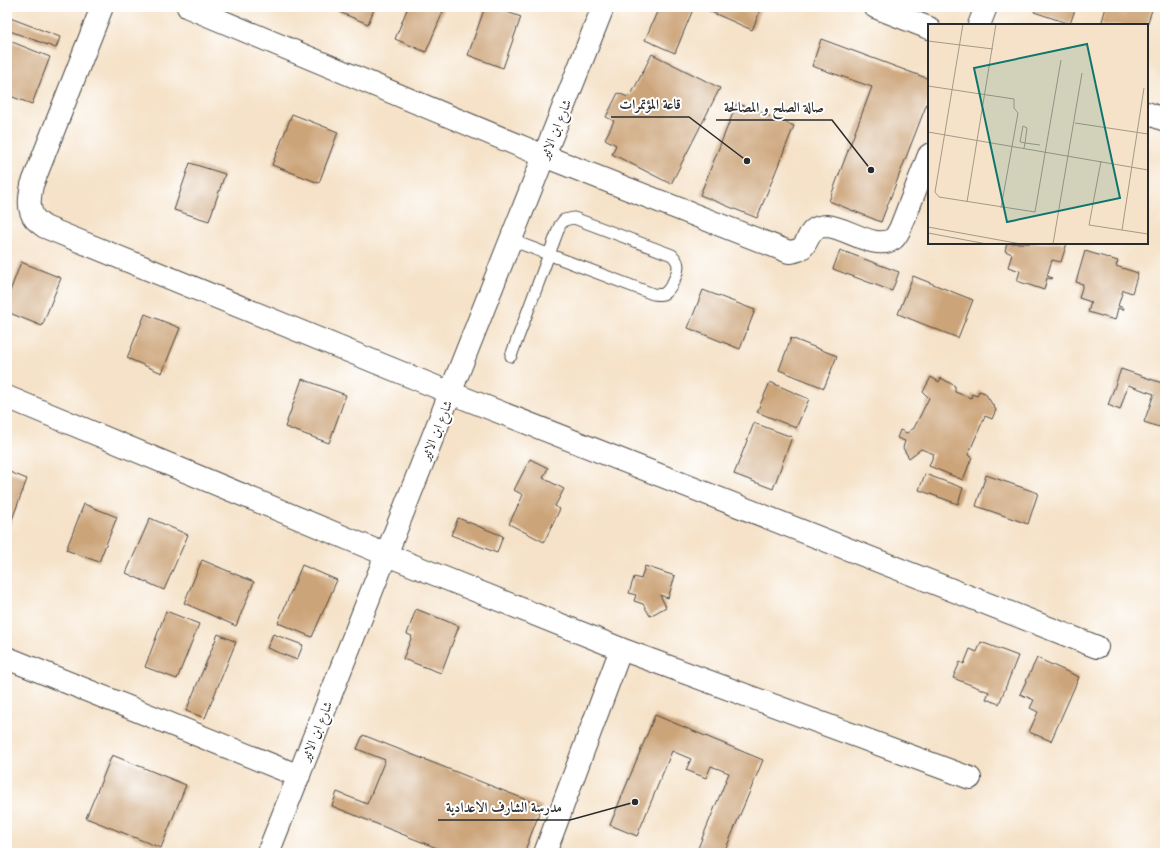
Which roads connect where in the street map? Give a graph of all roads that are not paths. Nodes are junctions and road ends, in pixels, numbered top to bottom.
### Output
1 (102, 7) edge
2 (188, 7) edge
3 (603, 7) edge
4 (875, 7) edge
5 (986, 7) edge
6 (979, 24) edge
7 (928, 28) edge
8 (1148, 113) edge
9 (1165, 120) edge
10 (544, 156) junction
11 (928, 158) edge
12 (512, 240) junction
13 (549, 254) junction
14 (511, 356) dead end
15 (451, 393) junction
16 (7, 397) edge
17 (387, 555) junction
18 (1097, 647) dead end
19 (621, 649) junction
20 (7, 658) edge
21 (298, 776) junction
22 (970, 778) dead end
23 (268, 853) edge
24 (545, 853) edge

1 - 15 street
2 - 10 street
3 - 10 street, شارع ابن الاثير
4 - 7 street
5 - 6 street
8 - 9 street
10 - 11 street
10 - 12 street, شارع ابن الاثير
12 - 13 lane
12 - 15 street, شارع ابن الاثير
13 - 13 lane
13 - 14 lane
15 - 17 street, شارع ابن الاثير
15 - 18 street
16 - 17 street
17 - 19 street
17 - 21 street, شارع ابن الاثير
19 - 22 street
19 - 24 street
20 - 21 street
21 - 23 street, شارع ابن الاثير

